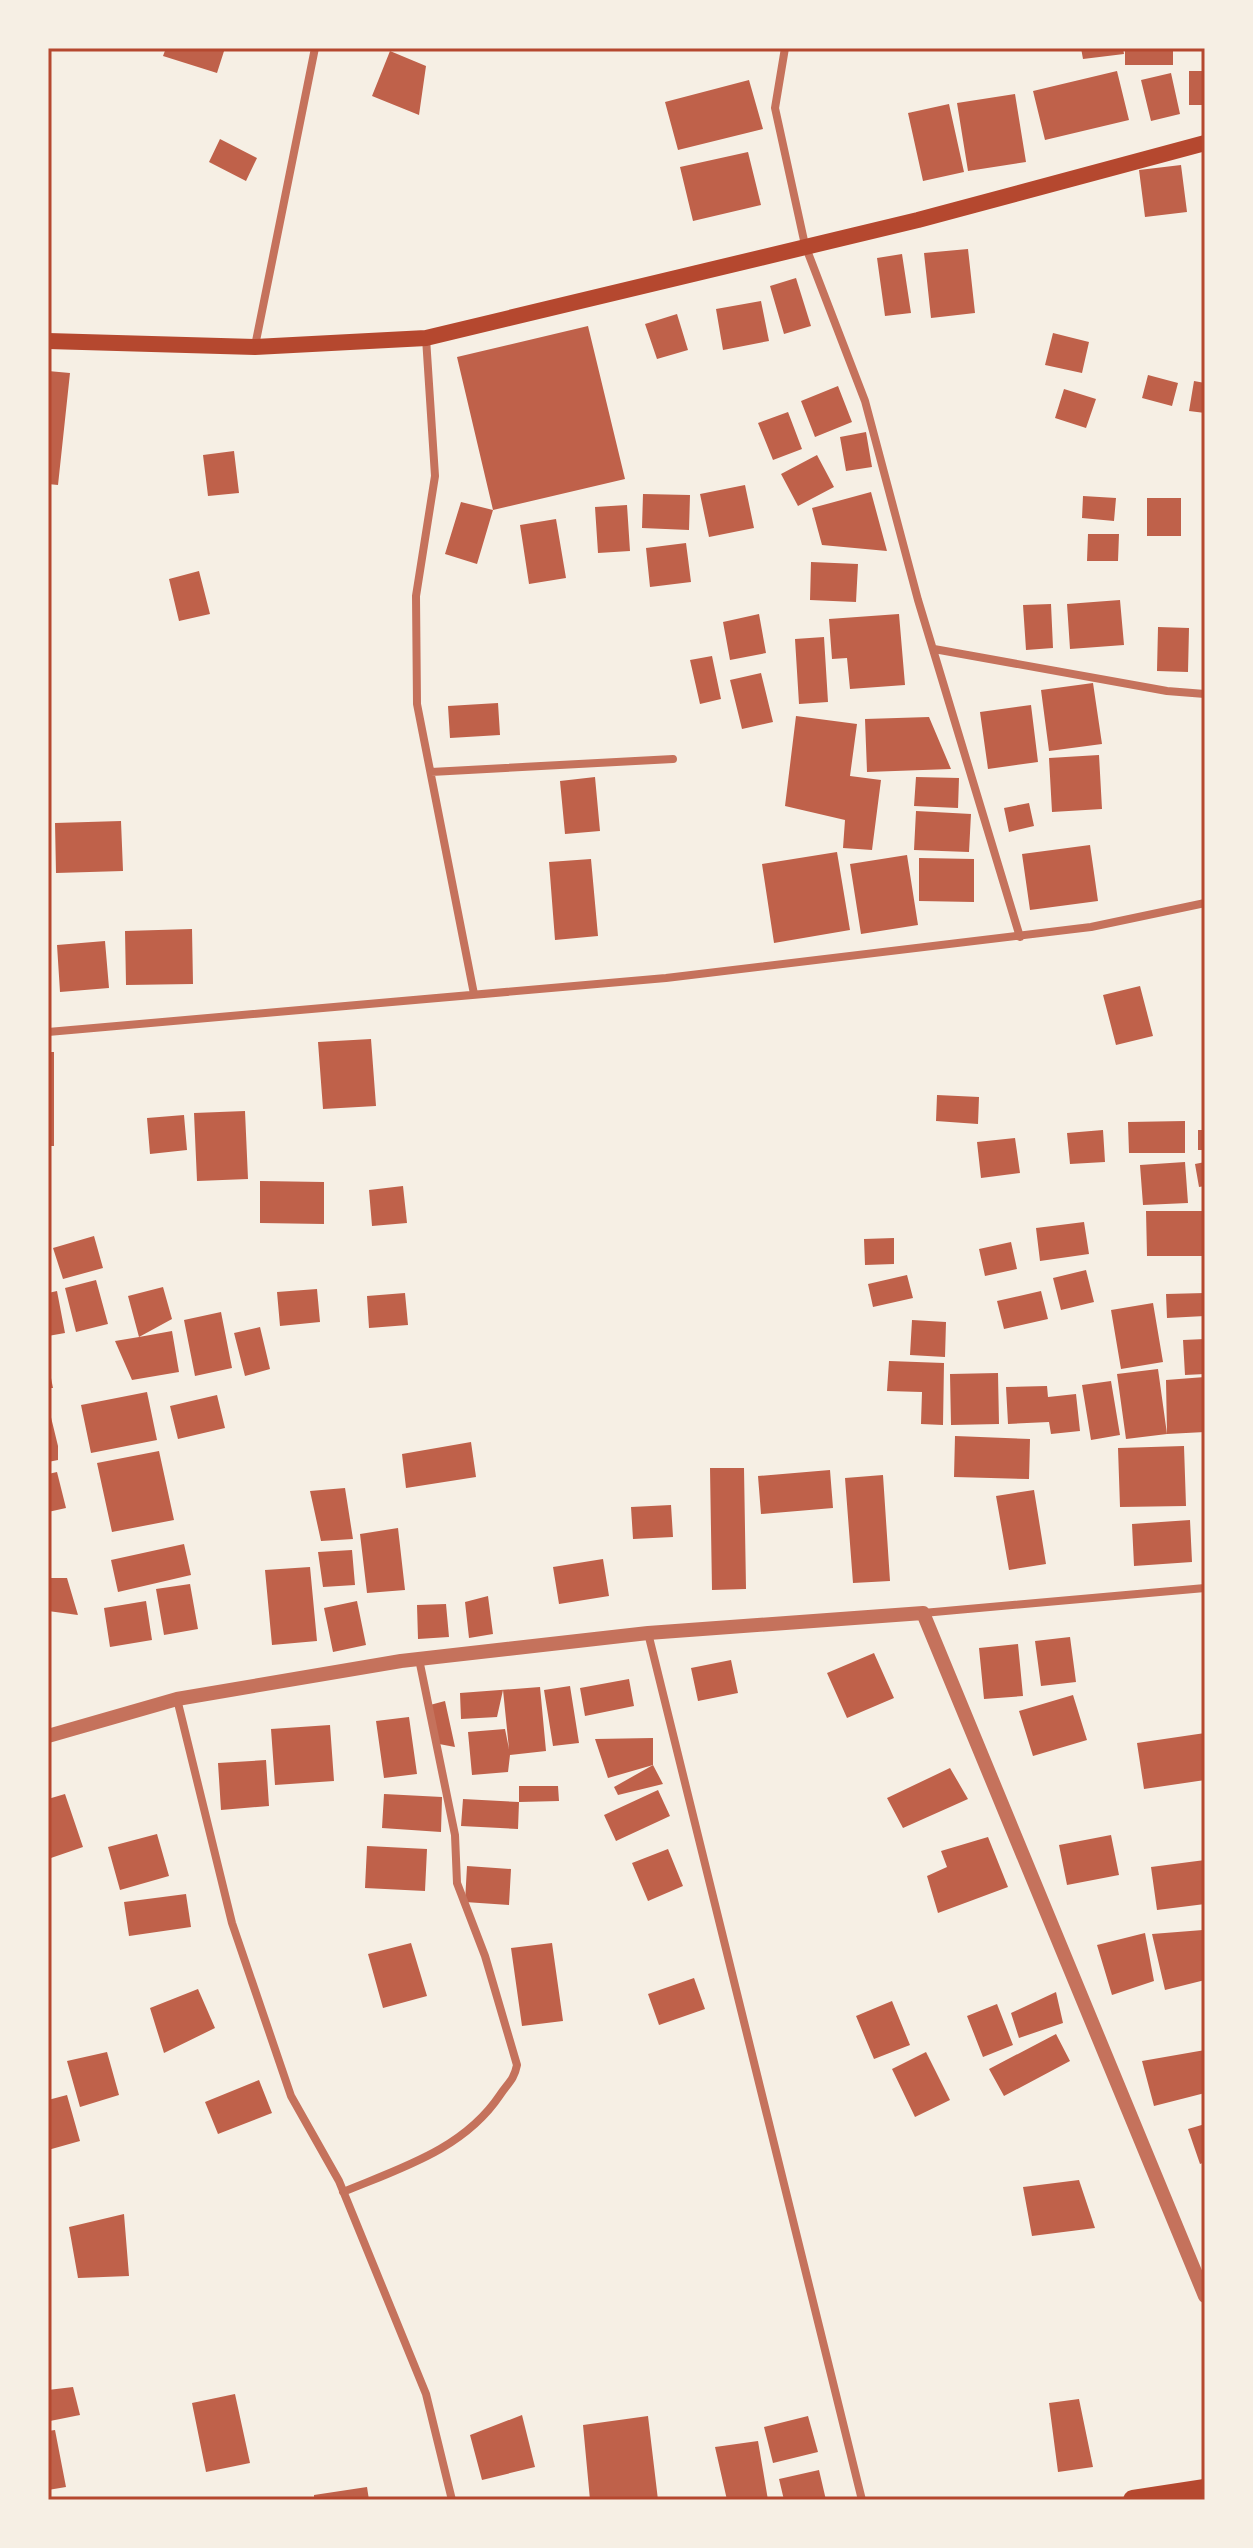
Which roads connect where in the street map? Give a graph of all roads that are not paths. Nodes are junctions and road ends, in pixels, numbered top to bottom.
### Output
1 (315, 48) edge
2 (785, 48) edge
3 (1205, 143) edge
4 (805, 245) junction
5 (426, 338) junction
6 (48, 341) edge
7 (255, 347) junction
8 (934, 649) junction
9 (1205, 694) edge
10 (673, 759) dead end
11 (431, 772) junction
12 (1205, 903) edge
13 (1020, 937) junction
14 (474, 994) junction
15 (48, 1032) edge
16 (1205, 1588) edge
17 (923, 1613) junction
18 (648, 1633) junction
19 (419, 1659) junction
20 (177, 1699) junction
21 (48, 1736) edge
22 (343, 2192) junction
23 (1205, 2296) edge
24 (1205, 2489) edge
25 (452, 2500) edge
26 (862, 2500) edge
27 (1133, 2500) edge

1 - 7 street
2 - 4 street
3 - 4 main road
4 - 5 main road
4 - 8 street
5 - 7 main road
5 - 11 street
6 - 7 main road
8 - 9 street
8 - 13 street
10 - 11 street
11 - 14 street
12 - 13 street
13 - 14 street
14 - 15 street
16 - 17 street
17 - 18 street
17 - 23 street
18 - 19 street
18 - 26 street
19 - 20 street
19 - 22 street
20 - 21 street
20 - 22 street
22 - 25 street
24 - 27 main road

